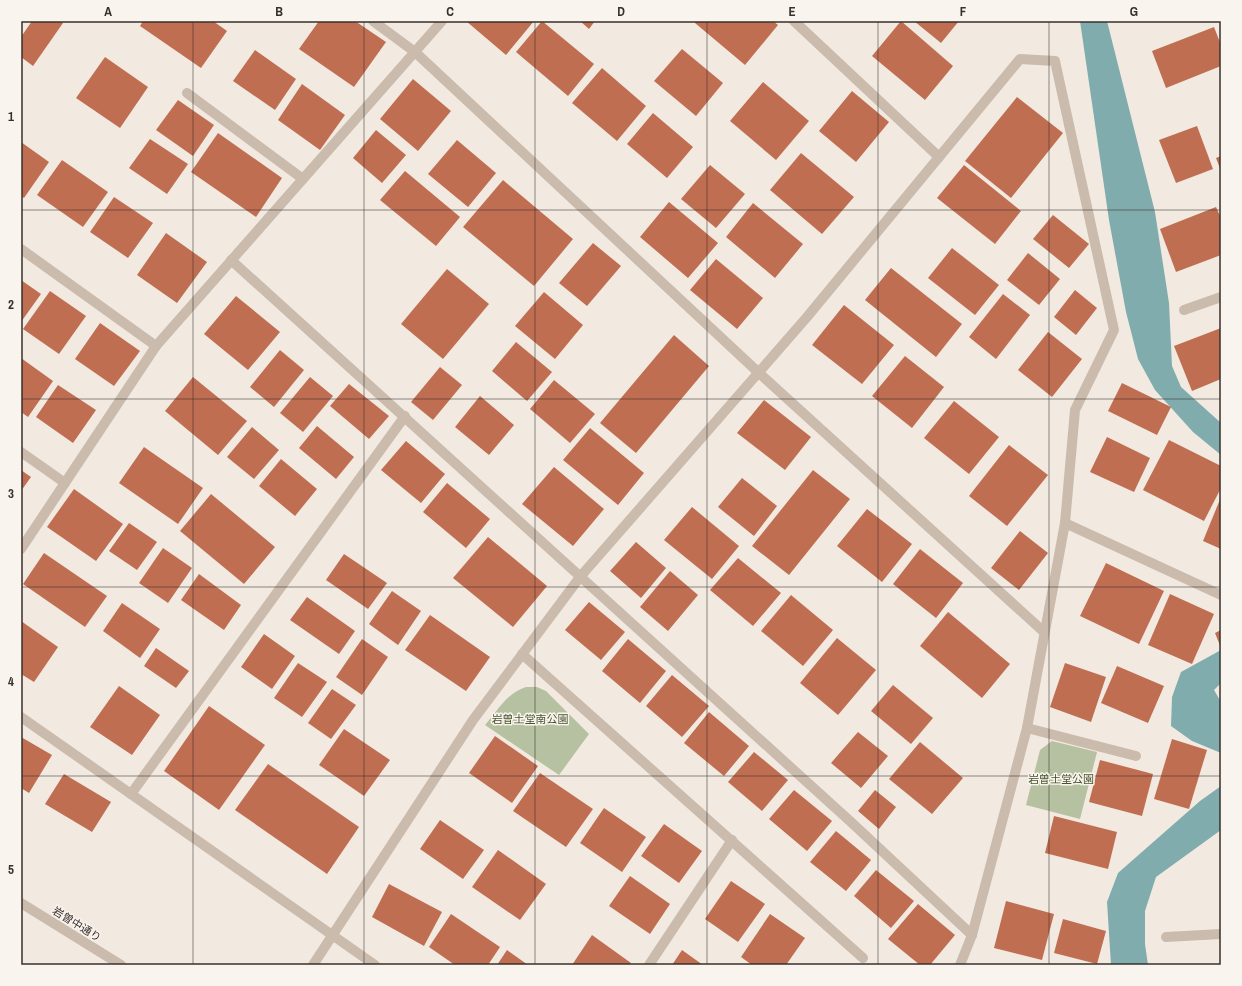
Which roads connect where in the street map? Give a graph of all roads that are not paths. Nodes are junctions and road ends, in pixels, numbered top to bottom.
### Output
1 (373, 21) edge
2 (442, 21) edge
3 (794, 21) edge
4 (415, 52) junction
5 (187, 93) dead end
6 (939, 157) junction
7 (303, 179) junction
8 (21, 249) edge
9 (231, 260) junction
10 (1221, 297) edge
11 (1184, 310) dead end
12 (156, 346) junction
13 (758, 373) junction
14 (405, 416) junction
15 (21, 452) edge
16 (65, 483) junction
17 (1065, 523) junction
18 (21, 549) edge
19 (580, 577) junction
20 (1221, 595) edge
21 (1044, 632) junction
22 (522, 654) junction
23 (21, 717) edge
24 (1027, 728) junction
25 (1136, 756) dead end
26 (131, 794) junction
27 (732, 840) junction
28 (21, 903) edge
29 (1221, 934) edge
30 (332, 935) junction
31 (972, 935) junction
32 (1166, 937) dead end
33 (863, 958) dead end
34 (121, 965) edge
35 (313, 965) edge
36 (375, 965) edge
37 (649, 965) edge
38 (960, 965) edge

1 - 4 street
2 - 4 street
3 - 6 street
4 - 7 street
4 - 13 street
5 - 7 street
6 - 13 street
6 - 17 street
7 - 9 street
8 - 12 street
9 - 12 street
9 - 14 street
10 - 11 street
12 - 16 street
13 - 19 street
13 - 21 street
14 - 19 street
14 - 26 street
15 - 16 street
16 - 18 street
17 - 20 street
17 - 21 street
19 - 22 street
19 - 31 street
21 - 24 street
22 - 27 street
22 - 30 street
23 - 26 street
24 - 25 street
24 - 31 street
26 - 30 street
27 - 33 street
27 - 37 street
28 - 34 street, 岩曽中通り
29 - 32 street
30 - 35 street
30 - 36 street
31 - 38 street

